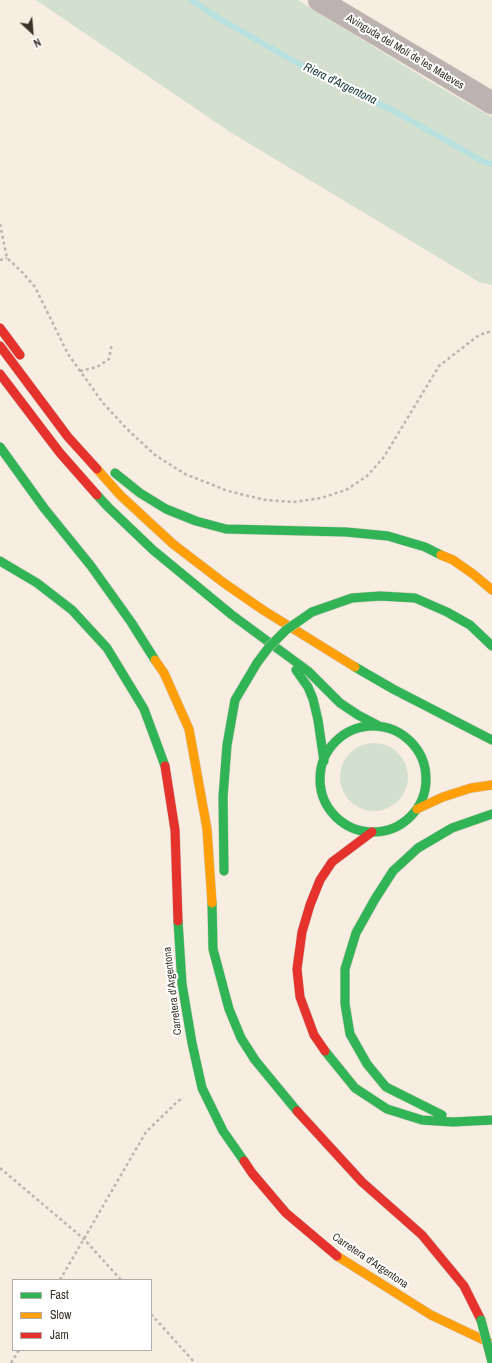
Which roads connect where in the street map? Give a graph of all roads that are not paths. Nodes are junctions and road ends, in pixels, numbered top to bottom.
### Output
1 (319, 0) edge
2 (492, 103) edge
3 (0, 328) edge
4 (0, 346) edge
5 (24, 360) dead end
6 (0, 374) edge
7 (0, 447) edge
8 (109, 466) dead end
9 (0, 561) edge
10 (492, 590) edge
11 (492, 646) edge
12 (277, 647) junction
13 (379, 726) junction
14 (492, 740) edge
15 (324, 761) junction
16 (492, 785) edge
17 (417, 809) junction
18 (492, 814) edge
19 (372, 832) junction
20 (224, 881) dead end
21 (243, 1019) dead end
22 (279, 1089) junction
23 (492, 1120) edge
24 (453, 1122) junction
25 (492, 1344) edge
26 (492, 1362) edge

1 - 2 street, Avinguda del Molí de les Mateves
3 - 5 main road
4 - 14 main road
6 - 12 main road
7 - 22 main road
8 - 10 main road
9 - 25 main road, Carretera d'Argentona
11 - 20 main road, bridge
12 - 13 main road
12 - 15 main road
13 - 15 main road
13 - 17 main road
15 - 19 main road
16 - 17 main road
17 - 19 main road
18 - 24 main road
19 - 24 main road
21 - 22 main road
22 - 26 main road, bridge
23 - 24 main road

